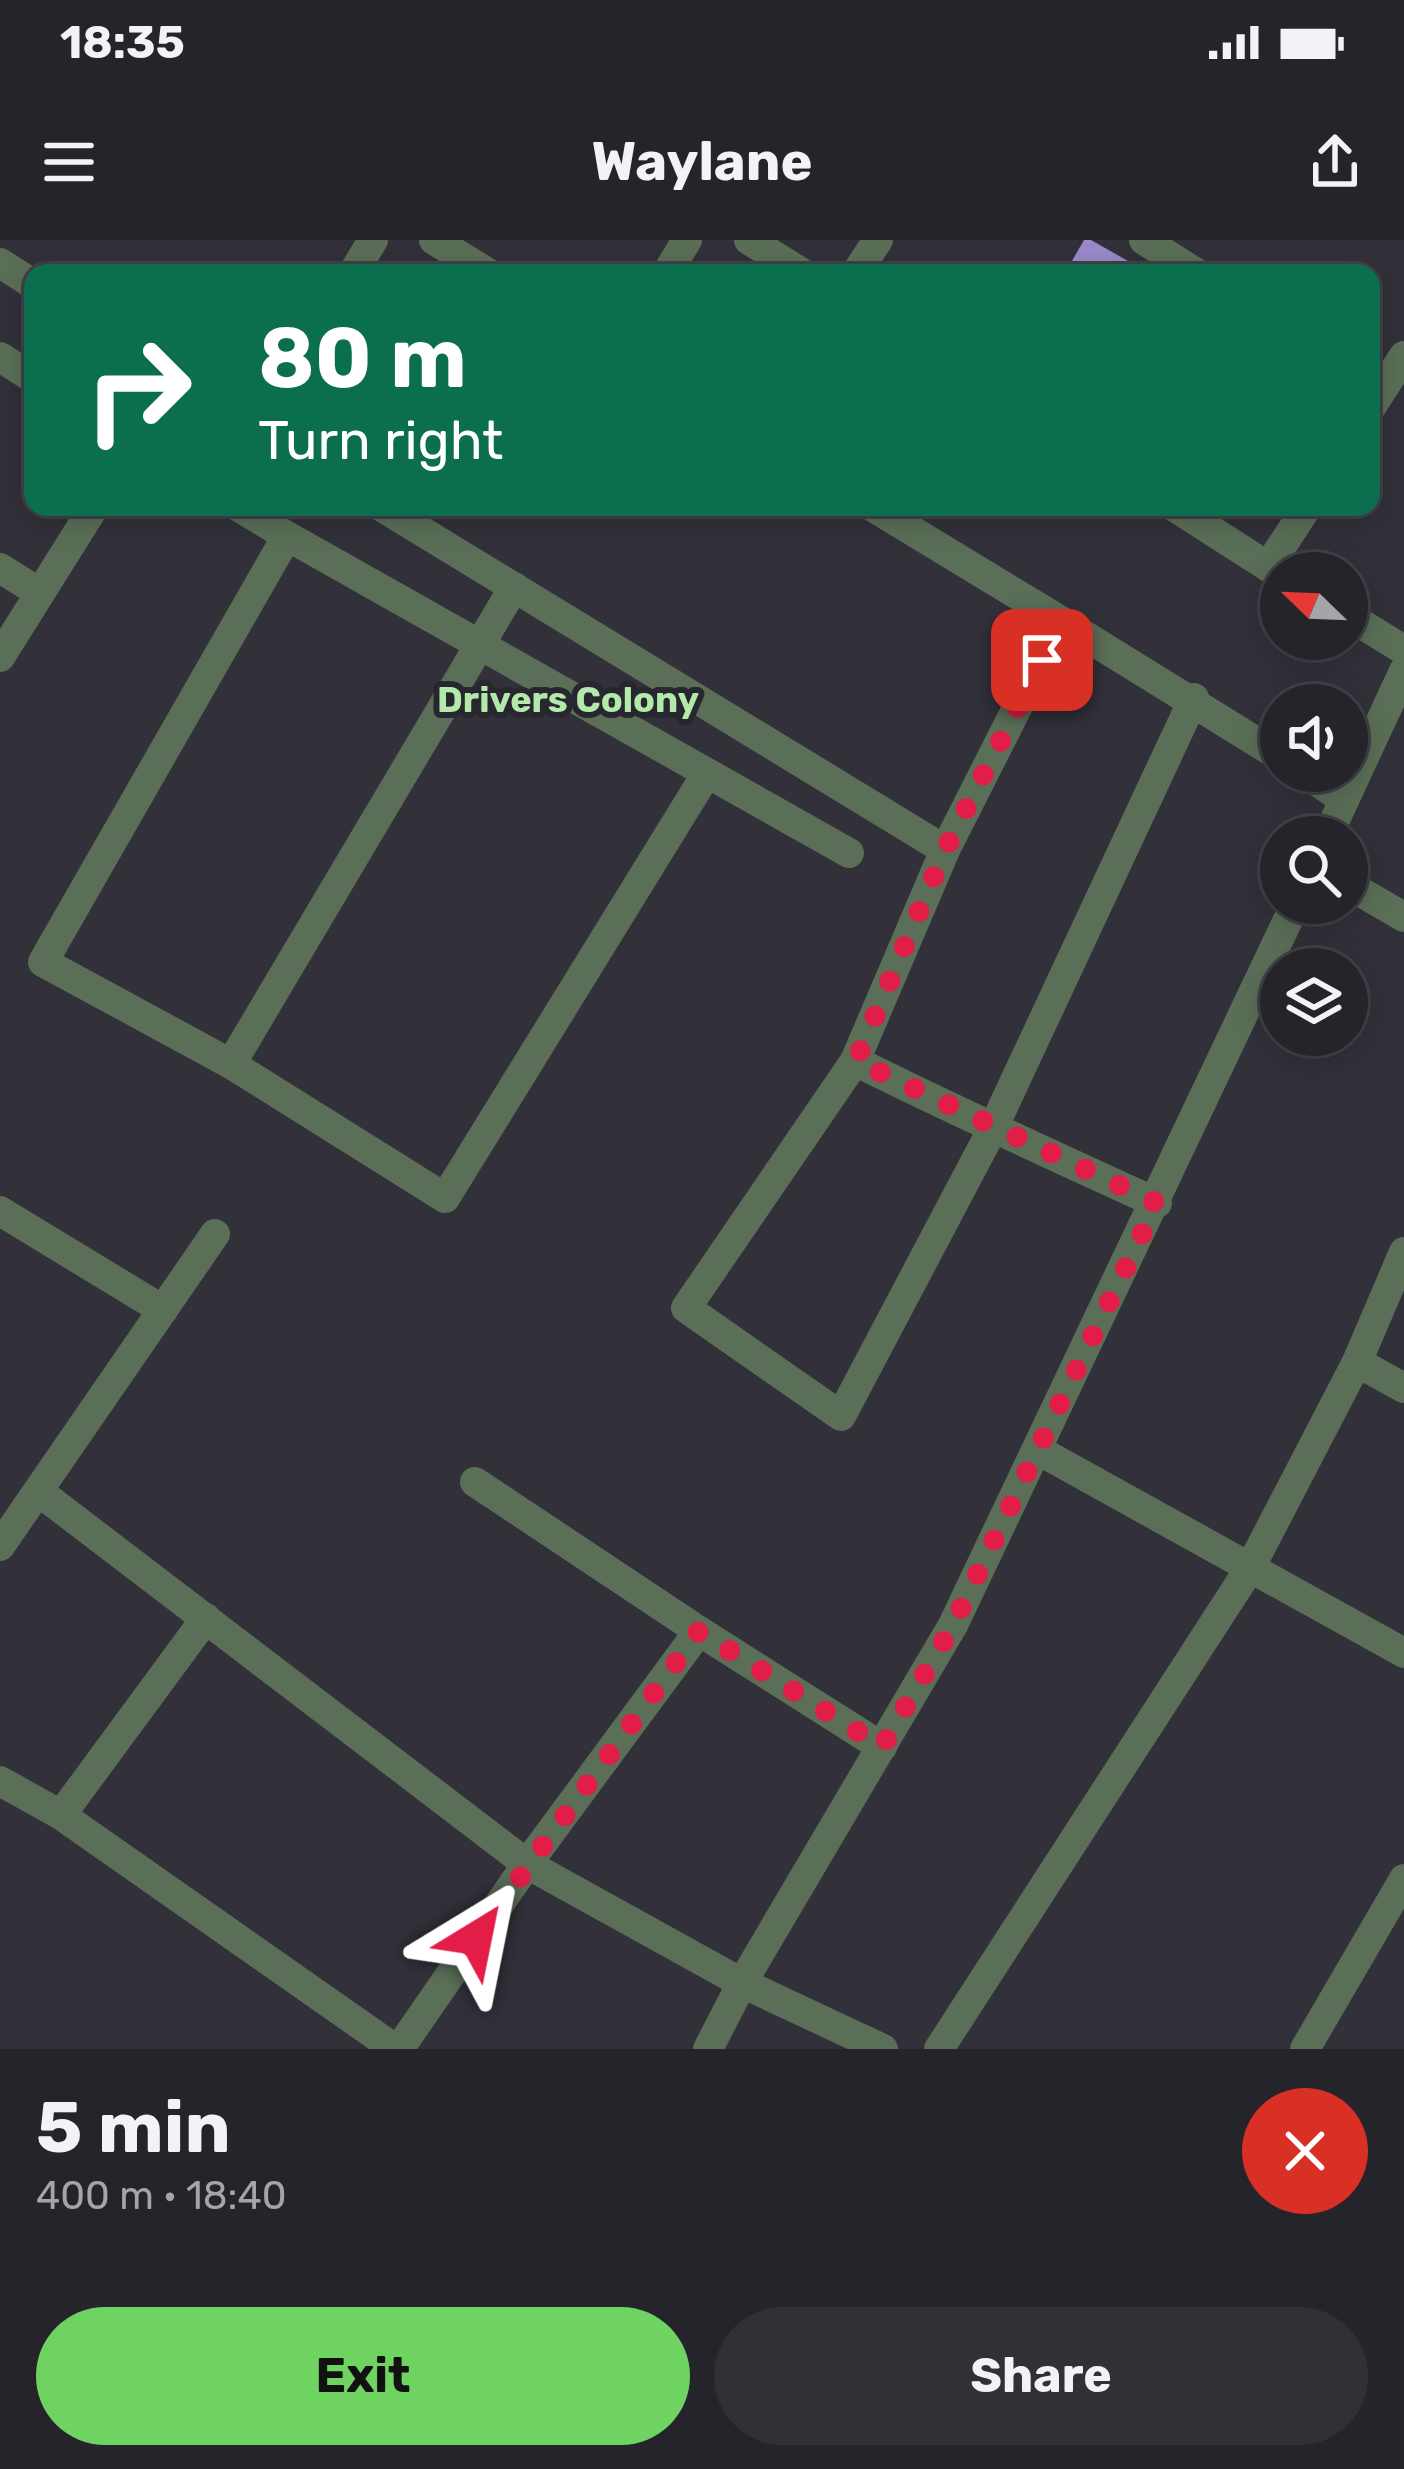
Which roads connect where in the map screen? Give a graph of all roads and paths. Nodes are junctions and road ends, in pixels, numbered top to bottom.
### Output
1 (434, 240) edge
2 (748, 240) edge
3 (1144, 240) edge
4 (473, 264) edge
5 (787, 264) edge
6 (1182, 264) edge
7 (1404, 356) edge
8 (1380, 387) edge
9 (88, 516) edge
10 (254, 516) edge
11 (397, 516) edge
12 (888, 516) edge
13 (1188, 516) edge
14 (1302, 516) edge
15 (287, 536) junction
16 (1284, 552) edge
17 (1260, 561) edge
18 (0, 568) edge
19 (514, 587) junction
20 (40, 593) junction
21 (1061, 621) junction
22 (1368, 628) edge
23 (478, 640) junction
24 (1404, 650) edge
25 (0, 657) edge
26 (1404, 670) edge
27 (1193, 698) junction
28 (1260, 743) edge
29 (707, 773) junction
30 (1332, 792) edge
31 (1344, 800) junction
32 (1337, 816) edge
33 (945, 850) junction
34 (849, 853) dead end
35 (1368, 896) edge
36 (1404, 917) edge
37 (1286, 924) edge
38 (856, 1061) junction
39 (231, 1064) junction
40 (993, 1128) junction
41 (1157, 1203) junction
42 (0, 1211) edge
43 (215, 1234) dead end
44 (1404, 1252) edge
45 (163, 1310) junction
46 (1357, 1362) junction
47 (1404, 1388) edge
48 (1038, 1450) junction
49 (475, 1482) dead end
50 (38, 1491) junction
51 (0, 1546) edge
52 (1250, 1568) junction
53 (206, 1618) junction
54 (699, 1631) junction
55 (1404, 1653) edge
56 (882, 1747) junction
57 (0, 1781) edge
58 (62, 1815) junction
59 (526, 1864) junction
60 (1404, 1879) edge
61 (742, 1983) junction
62 (397, 2049) edge
63 (709, 2049) edge
64 (883, 2049) edge
65 (939, 2049) edge
66 (1305, 2049) edge

1 - 4 street
2 - 5 street
3 - 6 street
7 - 8 street
9 - 20 street
10 - 15 street
11 - 19 street
12 - 21 street
13 - 17 street
14 - 16 street
15 - 23 street
15 - 39 street
18 - 20 street
19 - 23 street
19 - 33 street
20 - 25 street
21 - 27 street
21 - 33 street
22 - 24 street
23 - 29 street
23 - 39 street
26 - 31 street
27 - 28 street
27 - 40 street
29 - 34 street
29 - 39 street
30 - 31 street
31 - 32 street
33 - 38 street
35 - 36 street
37 - 41 street
38 - 40 street
38 - 40 street
40 - 41 street
41 - 48 street
42 - 45 street
43 - 45 street
44 - 46 street
45 - 50 street
46 - 47 street
46 - 52 street
48 - 52 street
48 - 56 street
49 - 54 street
50 - 51 street
50 - 53 street
52 - 55 street
52 - 65 street
53 - 58 street
53 - 59 street
54 - 56 street
54 - 59 street
56 - 61 street
57 - 58 street
58 - 62 street
59 - 61 street
59 - 62 street
60 - 66 street
61 - 63 street
61 - 64 street

